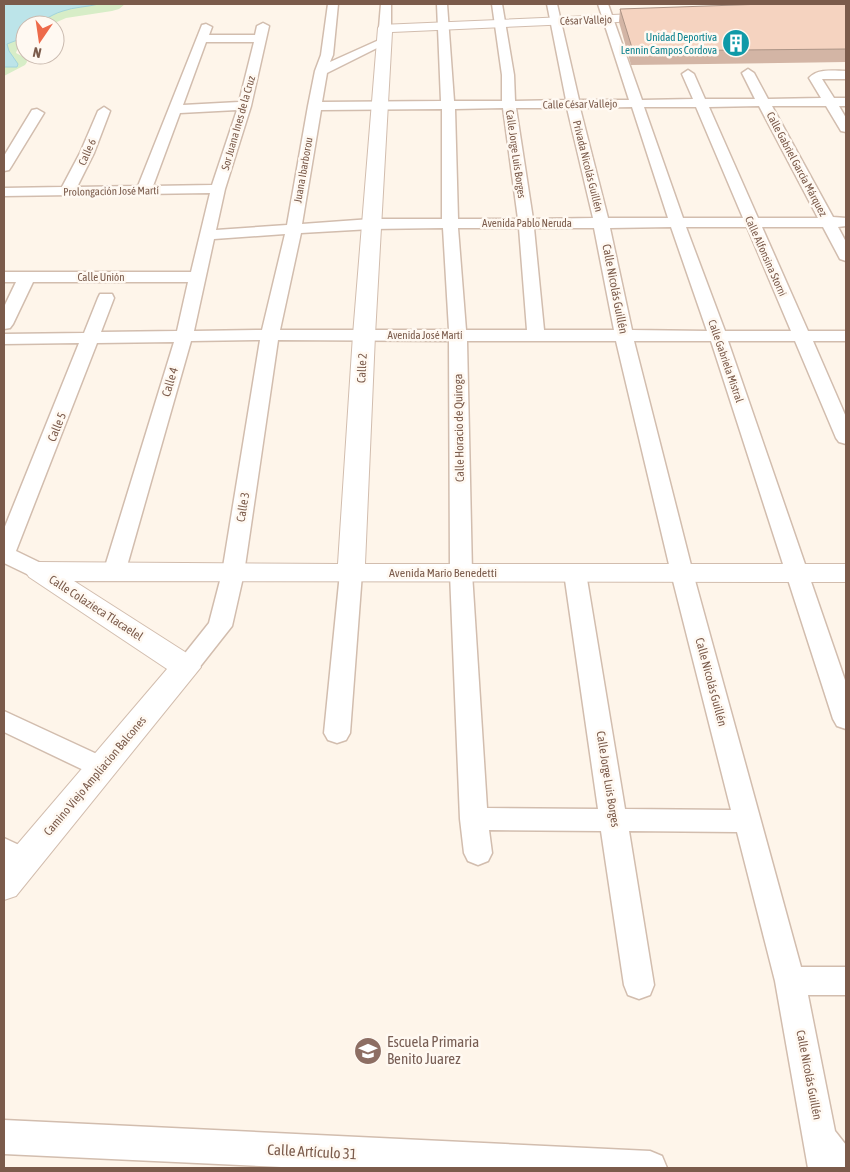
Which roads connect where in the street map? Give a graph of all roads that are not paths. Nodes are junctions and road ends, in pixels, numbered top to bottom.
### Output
1 (333, 4) edge
2 (386, 4) edge
3 (442, 4) edge
4 (497, 4) edge
5 (552, 4) edge
6 (658, 4) edge
7 (606, 12) edge
8 (669, 17) joint
9 (556, 21) junction
10 (500, 24) junction
11 (443, 25) junction
12 (384, 35) junction
13 (327, 55) junction
14 (354, 56) junction
15 (321, 71) junction
16 (748, 73) dead end
17 (688, 74) dead end
18 (846, 75) edge
19 (700, 102) junction
20 (765, 102) junction
21 (846, 102) edge
22 (637, 103) junction
23 (830, 103) junction
24 (509, 104) junction
25 (572, 104) junction
26 (379, 105) junction
27 (448, 105) junction
28 (245, 106) junction
29 (314, 106) junction
30 (176, 109) junction
31 (104, 111) dead end
32 (37, 113) dead end
33 (846, 128) edge
34 (4, 167) edge
35 (218, 189) junction
36 (144, 190) junction
37 (4, 192) edge
38 (67, 192) junction
39 (450, 222) junction
40 (602, 222) junction
41 (828, 222) junction
42 (846, 222) edge
43 (526, 223) junction
44 (677, 223) junction
45 (372, 224) junction
46 (752, 224) junction
47 (293, 228) junction
48 (208, 235) junction
49 (846, 256) edge
50 (4, 277) edge
51 (28, 277) junction
52 (198, 277) junction
53 (106, 298) dead end
54 (4, 324) edge
55 (270, 335) junction
56 (364, 335) junction
57 (458, 336) junction
58 (536, 336) junction
59 (624, 336) junction
60 (718, 336) junction
61 (802, 336) junction
62 (846, 336) edge
63 (92, 337) junction
64 (184, 337) junction
65 (4, 339) edge
66 (846, 438) edge
67 (4, 554) edge
68 (40, 571) junction
69 (114, 573) junction
70 (233, 573) junction
71 (352, 573) junction
72 (462, 573) junction
73 (575, 573) junction
74 (682, 573) junction
75 (798, 573) junction
76 (846, 573) edge
77 (186, 667) junction
78 (846, 719) edge
79 (4, 721) edge
80 (337, 733) dead end
81 (103, 768) junction
82 (474, 819) junction
83 (614, 821) junction
84 (748, 821) junction
85 (478, 853) dead end
86 (14, 855) edge
87 (4, 885) edge
88 (790, 981) junction
89 (846, 981) edge
90 (639, 985) dead end
91 (4, 1137) edge
92 (823, 1155) edge
93 (650, 1168) edge
94 (844, 1168) edge

1 - 13 street, Juana Ibarborou
2 - 12 street, Calle 2
3 - 11 street, Calle Horacio de Quiroga
4 - 10 street, Calle Jorge Luis Borges
5 - 9 street
6 - 8 street
7 - 8 street, César Vallejo
7 - 9 street, César Vallejo
7 - 22 street, Calle Gabriela Mistral
9 - 10 street, César Vallejo
9 - 25 street, Privada Nicolás Guillén
10 - 11 street, César Vallejo
10 - 24 street, Calle Jorge Luis Borges
11 - 12 street, César Vallejo
11 - 27 street, Calle Horacio de Quiroga
12 - 14 street, César Vallejo
12 - 26 street, Calle 2
13 - 14 street
13 - 15 street, Juana Ibarborou
14 - 15 street, César Vallejo
15 - 29 street, Juana Ibarborou
16 - 20 street, Calle Gabriel García Márquez
17 - 19 street, Calle Alfonsina Storni
18 - 23 street
19 - 20 street, Calle César Vallejo
19 - 22 street, Calle César Vallejo
19 - 46 street, Calle Alfonsina Storni
20 - 23 street, Calle César Vallejo
20 - 41 street, Calle Gabriel García Márquez
21 - 23 street, Calle César Vallejo
22 - 25 street, Calle César Vallejo
22 - 44 street, Calle Gabriela Mistral
23 - 33 street
24 - 25 street, Calle César Vallejo
24 - 27 street, Calle César Vallejo
24 - 43 street, Calle Jorge Luis Borges
25 - 40 street, Privada Nicolás Guillén
26 - 27 street, Calle César Vallejo
26 - 29 street, Calle César Vallejo
26 - 45 street, Calle 2
27 - 39 street, Calle Horacio de Quiroga
28 - 30 street
28 - 30 street, Sor Juana Ines de la Cruz
28 - 35 street, Sor Juana Ines de la Cruz
29 - 47 street, Juana Ibarborou
30 - 36 street
31 - 38 street, Calle 6
32 - 34 street
35 - 36 street, Prolongación José Martí
35 - 48 street, Calle 4
36 - 38 street, Prolongación José Martí
37 - 38 street, Prolongación José Martí
39 - 43 street, Avenida Pablo Neruda
39 - 45 street, Avenida Pablo Neruda
39 - 57 street, Calle Horacio de Quiroga
40 - 43 street, Avenida Pablo Neruda
40 - 44 street, Avenida Pablo Neruda
40 - 59 street, Calle Nicolás Guillén
41 - 42 street, Avenida Pablo Neruda
41 - 46 street, Avenida Pablo Neruda
41 - 49 street, Calle Gabriel García Márquez
43 - 58 street, Calle Jorge Luis Borges
44 - 46 street, Avenida Pablo Neruda
44 - 60 street, Calle Gabriela Mistral
45 - 47 street, Avenida Pablo Neruda
45 - 56 street, Calle 2
46 - 61 street, Calle Alfonsina Storni
47 - 48 street, Avenida Pablo Neruda
47 - 55 street, Juana Ibarborou
48 - 52 street, Calle 4
50 - 51 street, Calle Unión
51 - 52 street, Calle Unión
51 - 54 street
52 - 64 street, Calle 4
53 - 63 street, Calle 5
55 - 56 street, Avenida José Martí
55 - 64 street, Avenida José Martí
55 - 70 street, Calle 3
56 - 57 street, Avenida José Martí
56 - 71 street, Calle 2
57 - 58 street, Avenida José Martí
57 - 72 street, Calle Horacio de Quiroga
58 - 59 street, Avenida José Martí
59 - 60 street, Avenida José Martí
59 - 74 street, Calle Nicolás Guillén
60 - 61 street, Avenida José Martí
60 - 75 street, Calle Gabriela Mistral
61 - 62 street, Avenida José Martí
61 - 66 street, Calle Alfonsina Storni
63 - 64 street, Avenida José Martí
63 - 65 street, Avenida José Martí
63 - 67 street, Calle 5
64 - 69 street, Calle 4
67 - 68 street, Calle Colazieca Tlacaelel
68 - 69 street, Avenida Mario Benedetti
68 - 77 street, Calle Colazieca Tlacaelel
69 - 70 street, Avenida Mario Benedetti
70 - 71 street, Avenida Mario Benedetti
70 - 77 street, Calle 3
71 - 72 street, Avenida Mario Benedetti
71 - 80 street, Calle 2
72 - 73 street, Avenida Mario Benedetti
72 - 82 street, Calle Horacio de Quiroga
73 - 74 street, Avenida Mario Benedetti
73 - 83 street, Calle Jorge Luis Borges
74 - 75 street, Avenida Mario Benedetti
74 - 84 street, Calle Nicolás Guillén
75 - 76 street, Avenida Mario Benedetti
75 - 78 street, Calle Gabriela Mistral
77 - 81 street, Camino Viejo Ampliacion Balcones
79 - 81 street
81 - 86 street, Camino Viejo Ampliacion Balcones
82 - 83 street
82 - 85 street, Calle Horacio de Quiroga
83 - 84 street
83 - 90 street, Calle Jorge Luis Borges
84 - 88 street, Calle Nicolás Guillén
86 - 87 street, Camino Viejo Ampliacion Balcones
88 - 89 street
88 - 92 street, Calle Nicolás Guillén
91 - 93 street, Calle Artículo 31
92 - 94 street, Calle Nicolás Guillén

